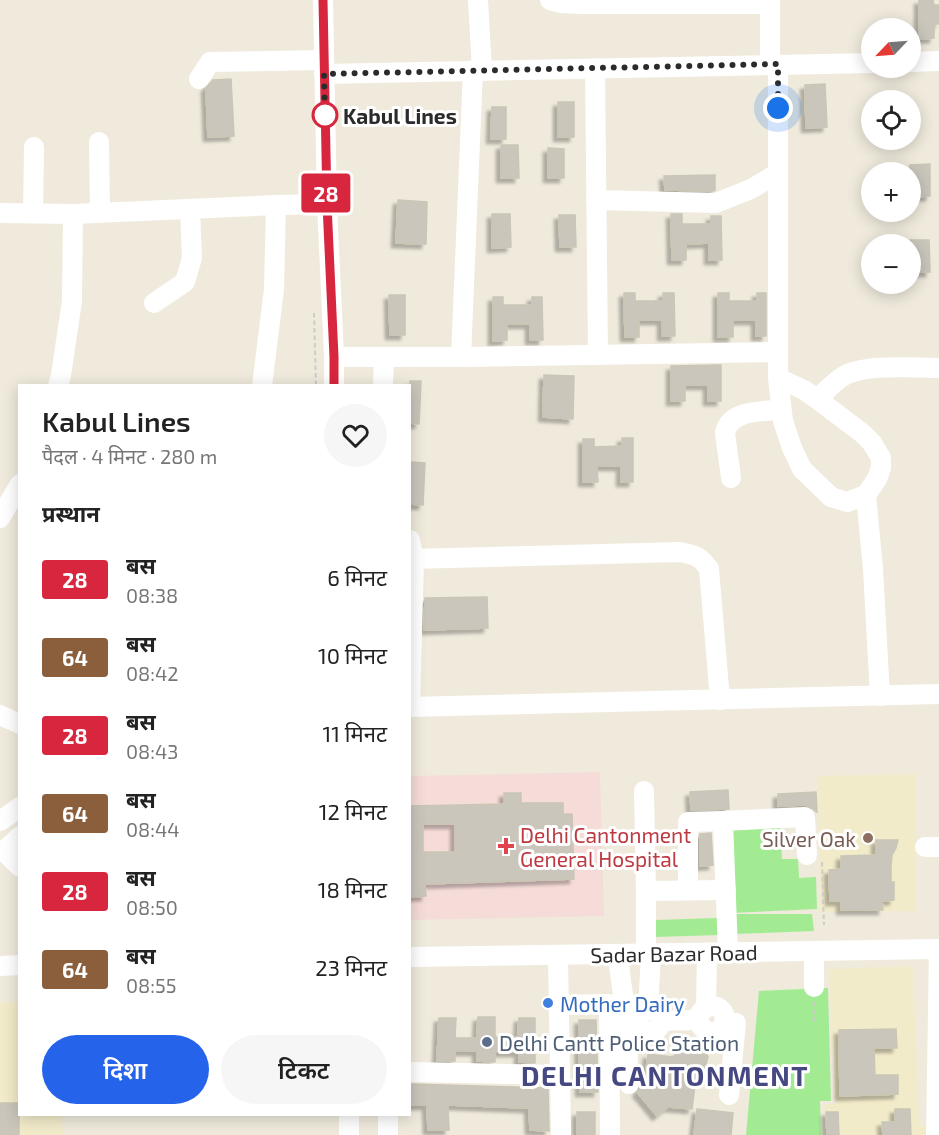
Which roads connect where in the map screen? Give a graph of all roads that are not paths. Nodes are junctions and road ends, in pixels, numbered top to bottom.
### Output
1 (323, 0) edge
2 (478, 0) edge
3 (563, 1) edge
4 (741, 2) edge
5 (770, 2) edge
6 (921, 62) edge
7 (939, 62) edge
8 (861, 63) edge
9 (774, 64) junction
10 (324, 67) junction
11 (595, 68) junction
12 (477, 70) junction
13 (199, 79) dead end
14 (99, 142) dead end
15 (34, 147) dead end
16 (778, 173) junction
17 (596, 200) junction
18 (327, 204) junction
19 (276, 205) junction
20 (190, 209) junction
21 (0, 213) edge
22 (33, 213) junction
23 (100, 213) junction
24 (73, 214) junction
25 (154, 303) dead end
26 (778, 352) junction
27 (598, 355) junction
28 (334, 357) junction
29 (384, 357) junction
30 (461, 357) junction
31 (939, 368) edge
32 (778, 378) junction
33 (59, 384) edge
34 (262, 384) edge
35 (334, 384) edge
36 (382, 384) edge
37 (817, 399) junction
38 (781, 410) junction
39 (731, 478) dead end
40 (18, 487) edge
41 (866, 495) junction
42 (0, 518) edge
43 (411, 553) edge
44 (939, 694) edge
45 (880, 696) junction
46 (720, 700) junction
47 (411, 707) edge
48 (0, 715) edge
49 (18, 723) edge
50 (644, 791) dead end
51 (18, 808) edge
52 (0, 821) edge
53 (723, 821) junction
54 (18, 838) edge
55 (814, 855) road end
56 (18, 865) edge
57 (688, 890) junction
58 (726, 890) junction
59 (646, 891) junction
60 (939, 949) edge
61 (814, 951) junction
62 (728, 952) junction
63 (707, 953) junction
64 (617, 954) junction
65 (648, 954) junction
66 (558, 955) junction
67 (411, 957) edge
68 (18, 965) edge
69 (0, 966) edge
70 (814, 987) road end
71 (559, 1005) junction
72 (703, 1014) junction
73 (640, 1016) junction
74 (938, 1031) edge
75 (411, 1072) edge
76 (560, 1075) junction
77 (629, 1084) dead end
78 (938, 1086) edge
79 (729, 1095) dead end
80 (349, 1116) edge
81 (388, 1116) edge
82 (349, 1135) edge
83 (388, 1135) edge
84 (561, 1135) edge
85 (610, 1135) edge
86 (936, 1135) edge

1 - 10 street
2 - 12 street
3 - 4 street
4 - 5 street
5 - 9 street
6 - 7 street
8 - 9 street
9 - 11 street
9 - 16 street
10 - 12 street
10 - 13 street
10 - 18 street
11 - 12 street
11 - 17 street
12 - 30 street
14 - 23 street
15 - 22 street
16 - 17 street
16 - 26 street
17 - 27 street
18 - 19 street
18 - 28 street
19 - 20 street
19 - 34 street
20 - 23 street
20 - 25 street
21 - 22 street
22 - 24 street
23 - 24 street
24 - 33 street
26 - 27 street
26 - 32 street
27 - 30 street
28 - 29 street
28 - 35 street
29 - 30 street
29 - 36 street
31 - 37 street
32 - 37 street
32 - 38 street
37 - 41 street
38 - 39 street
38 - 41 street
40 - 42 street
41 - 45 street
43 - 46 street
44 - 45 street
45 - 46 street
46 - 47 street
48 - 49 street
50 - 59 street
51 - 52 street
53 - 55 street
53 - 57 street
53 - 58 street
54 - 56 street
57 - 58 street
57 - 59 street
58 - 62 street
59 - 65 street
60 - 61 street, Sadar Bazar Road
60 - 74 street
61 - 62 street, Sadar Bazar Road
61 - 70 street
62 - 63 street, Sadar Bazar Road
63 - 65 street, Sadar Bazar Road
63 - 72 street
64 - 65 street, Sadar Bazar Road
64 - 66 street, Sadar Bazar Road
64 - 73 street
65 - 73 street
66 - 67 street, Sadar Bazar Road
66 - 71 street
68 - 69 street
71 - 76 street
71 - 85 street
72 - 73 street
72 - 79 street
73 - 77 street
74 - 78 street
75 - 76 street
76 - 84 street
78 - 86 street
80 - 82 street
81 - 83 street

